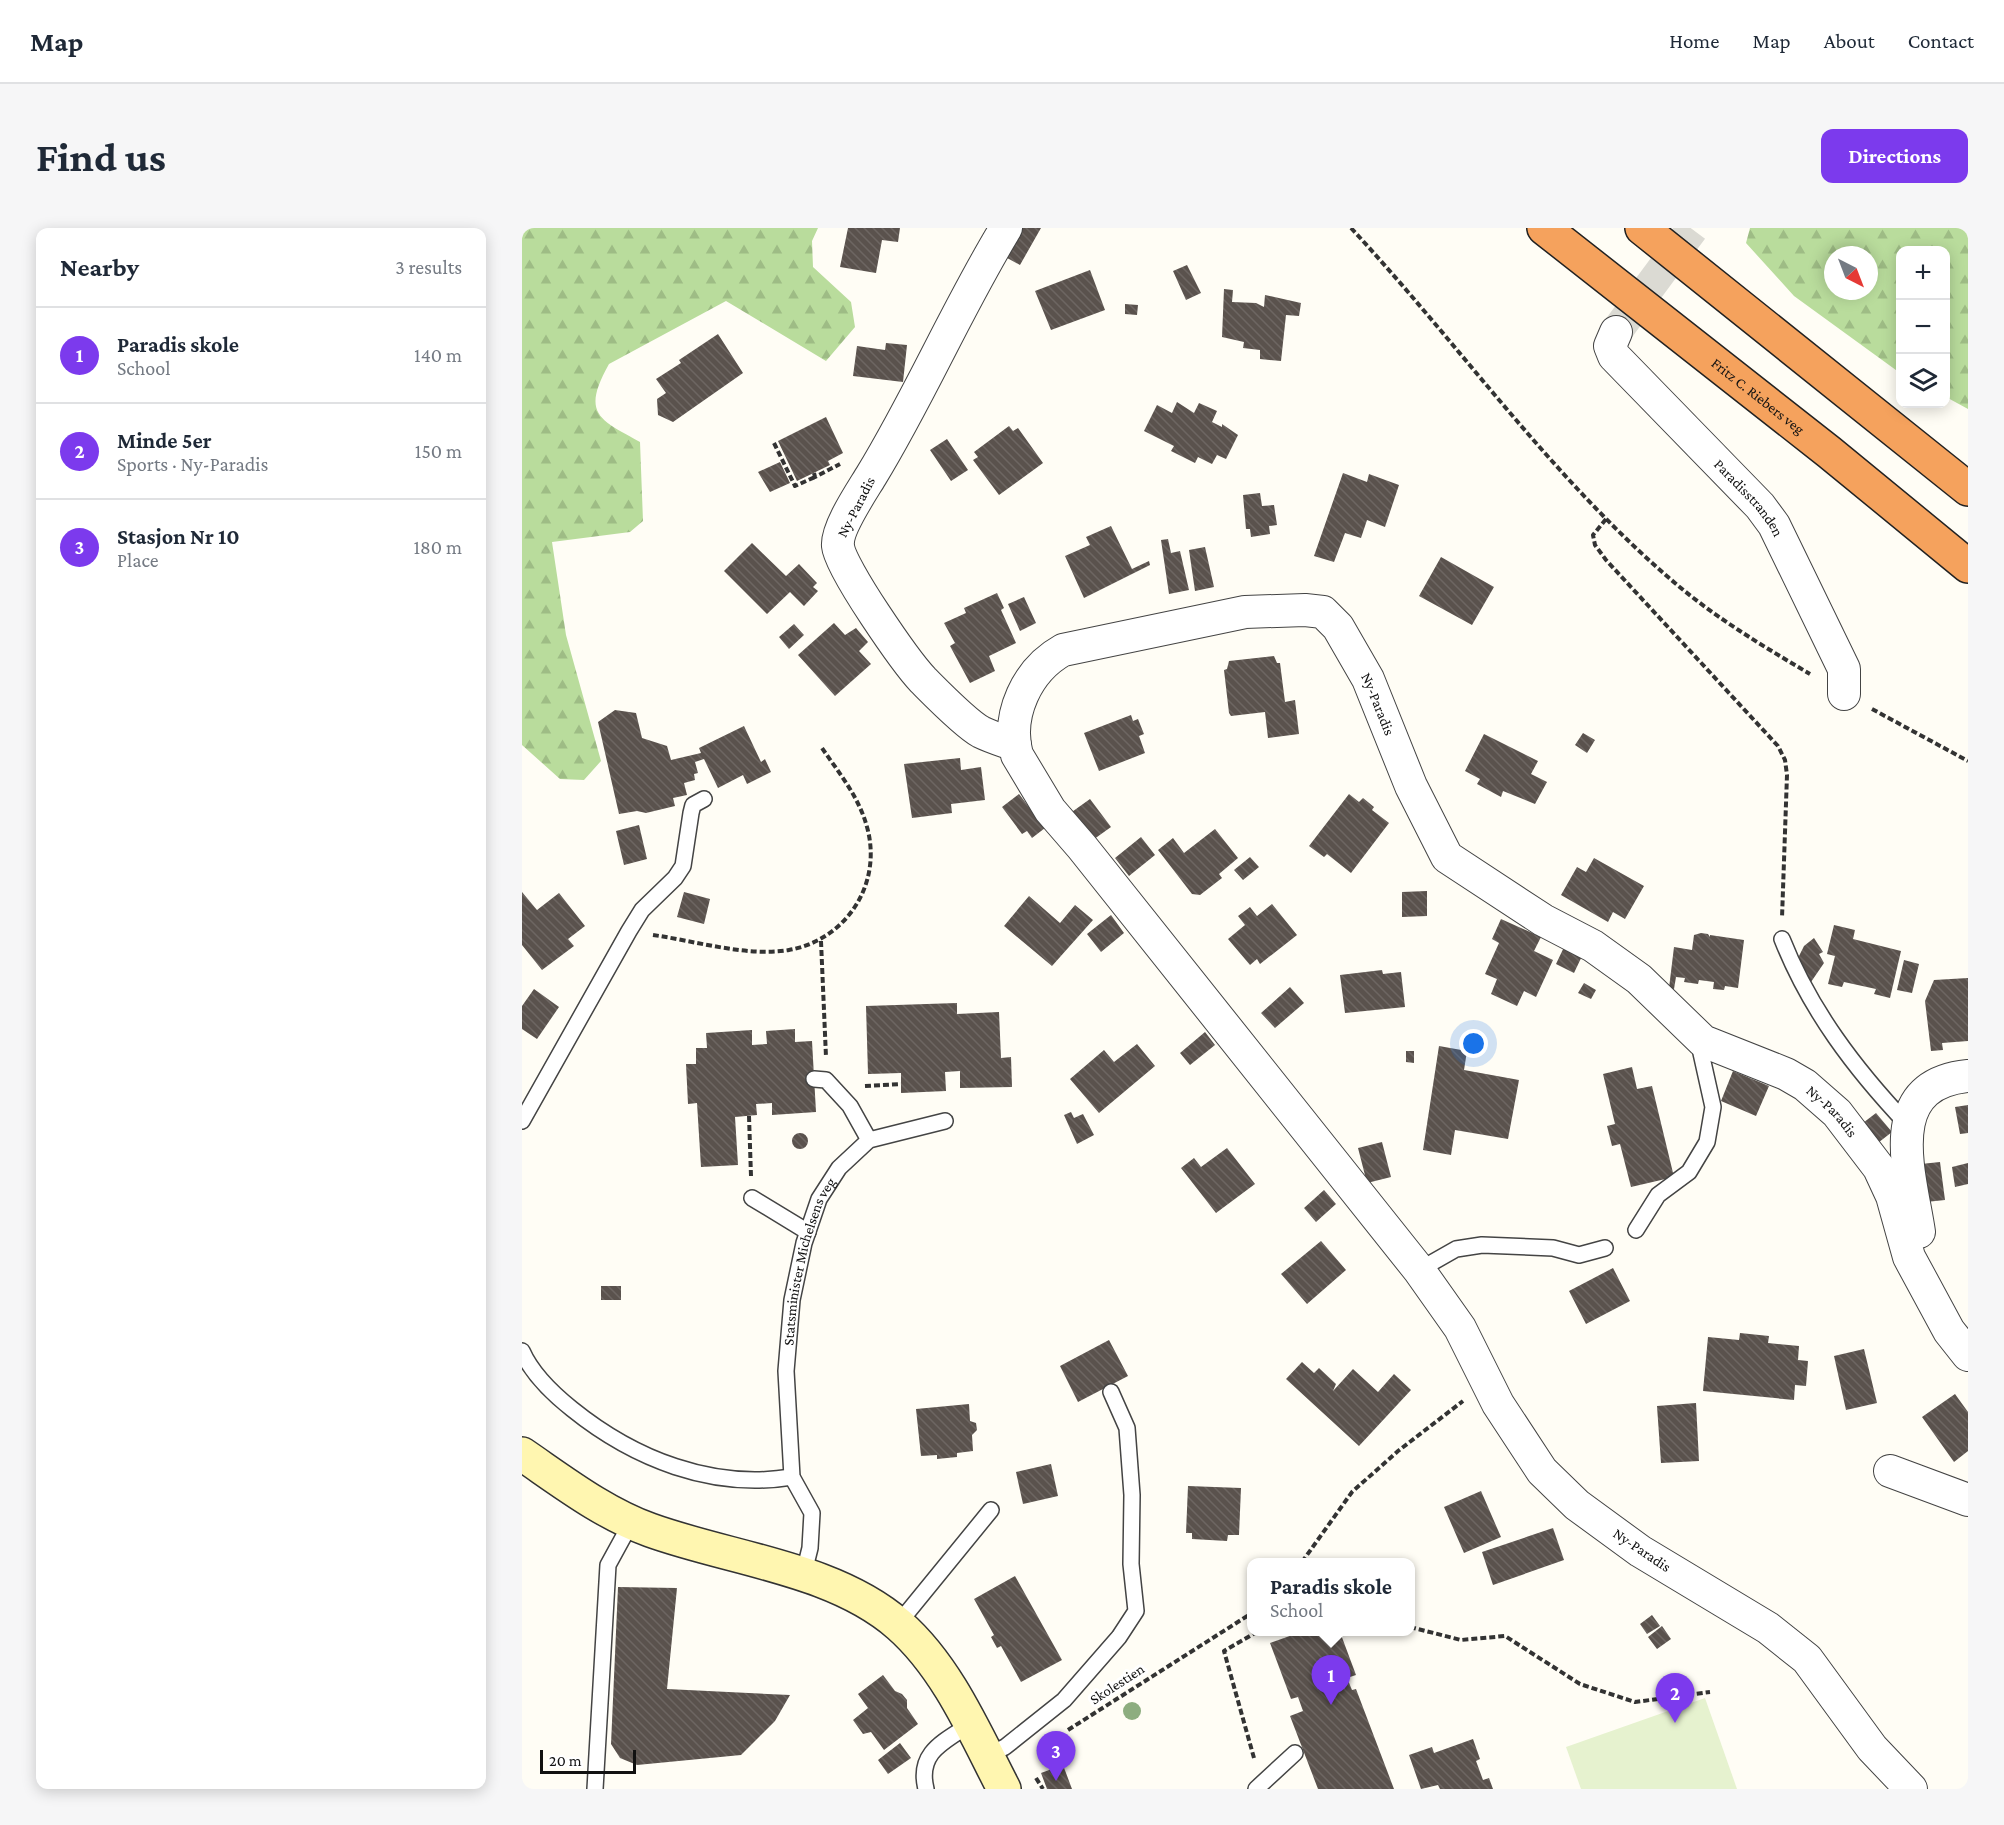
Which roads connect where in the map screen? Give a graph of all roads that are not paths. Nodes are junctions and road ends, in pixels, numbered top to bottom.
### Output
1 (1006, 228) edge
2 (1544, 228) edge
3 (1642, 228) edge
4 (1616, 332) tunnel mouth
5 (1968, 489) edge
6 (1968, 566) edge
7 (1844, 694) road end
8 (1015, 745) junction
9 (705, 799) dead end
10 (1782, 939) road end
11 (1703, 1041) junction
12 (1968, 1076) edge
13 (814, 1079) dead end
14 (522, 1121) edge
15 (945, 1121) dead end
16 (1906, 1124) junction
17 (869, 1140) junction
18 (752, 1198) road end
19 (1636, 1230) dead end
20 (808, 1232) junction
21 (1605, 1248) dead end
22 (1419, 1270) junction
23 (1935, 1306) junction
24 (522, 1351) edge
25 (1968, 1355) edge
26 (1111, 1392) dead end
27 (522, 1454) edge
28 (1890, 1471) dead end
29 (792, 1477) junction
30 (1968, 1500) edge
31 (991, 1510) dead end
32 (631, 1523) junction
33 (803, 1576) junction
34 (898, 1624) junction
35 (969, 1725) junction
36 (1295, 1753) dead end
37 (986, 1756) junction
38 (1259, 1787) edge
39 (595, 1789) edge
40 (926, 1789) edge
41 (1004, 1789) edge
42 (1911, 1789) edge

1 - 8 street, Ny-Paradis
2 - 6 highway, Fritz C. Riebers veg
3 - 5 highway
4 - 7 street, Paradisstranden
8 - 11 street, Ny-Paradis
8 - 22 street, Ny-Paradis
9 - 14 lane
10 - 16 lane
11 - 19 lane
11 - 23 street, Ny-Paradis
12 - 16 street
13 - 17 lane
15 - 17 lane, Statsminister Michelsens veg
16 - 23 street, Ny-Paradis
17 - 20 lane, Statsminister Michelsens veg
18 - 20 lane
20 - 29 lane, Statsminister Michelsens veg
21 - 22 lane
22 - 42 street, Ny-Paradis
23 - 25 street, Ny-Paradis
24 - 29 lane
26 - 37 lane
27 - 32 main road
28 - 30 street
29 - 33 lane, Statsminister Michelsens veg
31 - 34 lane
32 - 33 main road
32 - 39 lane
33 - 34 main road
34 - 35 main road
35 - 37 main road
35 - 40 lane
36 - 38 lane
37 - 41 main road

